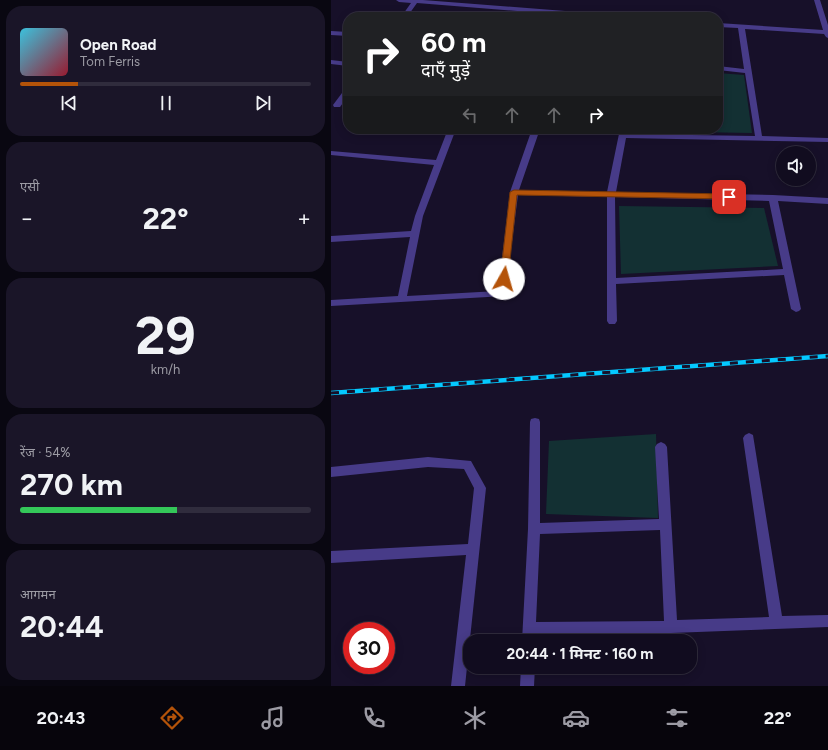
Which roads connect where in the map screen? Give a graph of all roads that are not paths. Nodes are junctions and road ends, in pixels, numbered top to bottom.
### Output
1 (399, 0) edge
2 (817, 0) edge
3 (416, 1) junction
4 (408, 12) edge
5 (533, 12) edge
6 (723, 25) edge
7 (741, 27) junction
8 (331, 33) edge
9 (828, 33) edge
10 (343, 34) edge
11 (331, 62) edge
12 (343, 63) edge
13 (723, 68) edge
14 (748, 71) junction
15 (343, 96) edge
16 (334, 105) edge
17 (450, 134) edge
18 (534, 134) edge
19 (623, 134) edge
20 (646, 134) edge
21 (759, 139) junction
22 (828, 140) edge
23 (333, 155) edge
24 (439, 163) junction
25 (514, 192) junction
26 (611, 194) junction
27 (773, 198) junction
28 (828, 201) edge
29 (415, 234) junction
30 (331, 239) edge
31 (788, 272) junction
32 (611, 281) junction
33 (402, 299) junction
34 (331, 303) edge
35 (796, 309) dead end
36 (612, 321) dead end
37 (535, 422) dead end
38 (749, 438) dead end
39 (661, 448) dead end
40 (331, 472) edge
41 (666, 524) junction
42 (534, 529) junction
43 (474, 549) junction
44 (331, 557) edge
45 (828, 621) edge
46 (776, 622) junction
47 (671, 627) junction
48 (529, 634) edge
49 (547, 634) edge
50 (528, 674) edge
51 (458, 686) edge
52 (527, 686) edge

1 - 3 street
2 - 9 street
3 - 4 street
3 - 5 street
6 - 7 street
7 - 9 street
7 - 14 street
8 - 10 street
11 - 12 street
13 - 14 street
14 - 21 street
15 - 16 street
17 - 24 street
18 - 25 street
19 - 26 street
20 - 21 street
21 - 22 street
23 - 24 street
24 - 29 street
25 - 26 street
25 - 33 street
26 - 27 street
26 - 32 street
27 - 28 street
27 - 31 street
29 - 30 street
29 - 33 street
31 - 32 street
31 - 35 street
32 - 36 street
33 - 34 street
37 - 42 street
38 - 46 street
39 - 41 street
40 - 43 street
41 - 42 street
41 - 47 street
42 - 48 street
43 - 44 street
43 - 51 street
45 - 46 street
46 - 47 street
47 - 49 street
50 - 52 street

